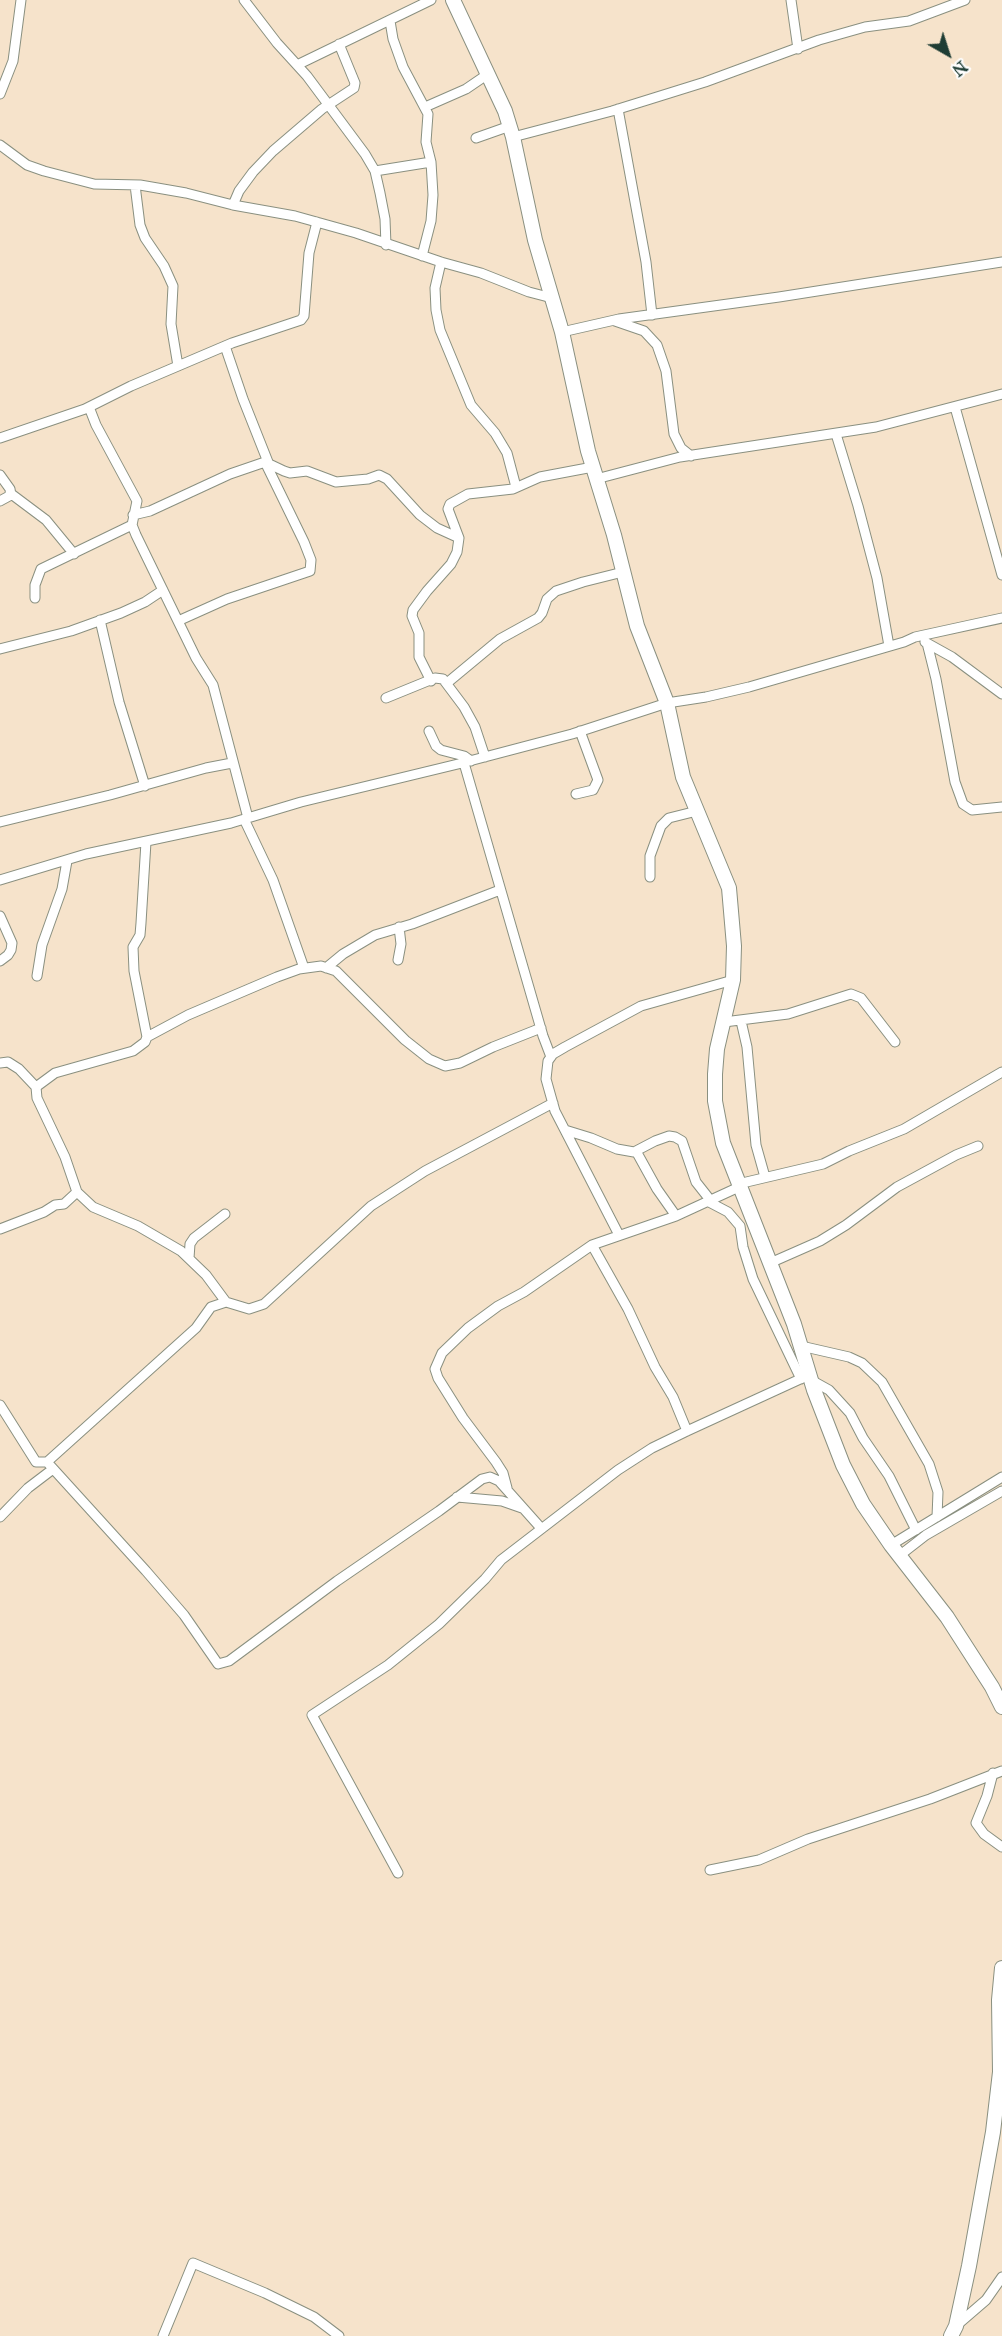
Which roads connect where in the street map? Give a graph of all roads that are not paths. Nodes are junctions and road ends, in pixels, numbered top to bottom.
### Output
1 (21, 0) edge
2 (244, 0) edge
3 (430, 0) edge
4 (453, 0) edge
5 (791, 0) edge
6 (965, 0) edge
7 (390, 21) junction
8 (339, 44) junction
9 (798, 49) junction
10 (297, 65) junction
11 (488, 74) junction
12 (0, 94) edge
13 (328, 104) junction
14 (425, 107) junction
15 (618, 109) junction
16 (511, 131) junction
17 (476, 138) dead end
18 (0, 145) edge
19 (431, 162) junction
20 (375, 171) junction
21 (135, 185) junction
22 (233, 205) junction
23 (317, 222) junction
24 (386, 244) junction
25 (422, 256) junction
26 (441, 262) junction
27 (1002, 262) edge
28 (552, 298) junction
29 (652, 315) junction
30 (613, 320) junction
31 (562, 332) junction
32 (225, 346) junction
33 (178, 366) junction
34 (1002, 394) edge
35 (89, 407) junction
36 (955, 407) junction
37 (836, 434) junction
38 (0, 438) edge
39 (691, 456) junction
40 (266, 462) junction
41 (595, 473) junction
42 (0, 475) edge
43 (516, 487) junction
44 (10, 493) junction
45 (0, 501) edge
46 (133, 520) junction
47 (459, 538) junction
48 (74, 554) junction
49 (623, 572) junction
50 (1002, 575) edge
51 (163, 590) junction
52 (35, 598) dead end
53 (1002, 618) edge
54 (100, 620) junction
55 (178, 621) junction
56 (915, 637) junction
57 (927, 643) junction
58 (889, 646) junction
59 (0, 649) edge
60 (431, 681) junction
61 (447, 683) junction
62 (1002, 694) edge
63 (386, 698) dead end
64 (667, 703) junction
65 (429, 731) dead end
66 (580, 731) junction
67 (485, 757) junction
68 (468, 762) junction
69 (232, 764) junction
70 (145, 786) junction
71 (576, 794) dead end
72 (1002, 807) edge
73 (697, 811) junction
74 (246, 819) junction
75 (0, 822) edge
76 (146, 842) junction
77 (67, 861) junction
78 (650, 877) dead end
79 (0, 880) edge
80 (500, 890) junction
81 (0, 916) edge
82 (399, 927) junction
83 (398, 960) dead end
84 (0, 961) edge
85 (304, 968) junction
86 (326, 968) junction
87 (37, 976) dead end
88 (733, 980) junction
89 (741, 1021) junction
90 (724, 1022) junction
91 (541, 1028) junction
92 (147, 1037) junction
93 (895, 1042) dead end
94 (551, 1057) junction
95 (0, 1063) edge
96 (1002, 1072) edge
97 (36, 1087) junction
98 (553, 1104) junction
99 (565, 1130) junction
100 (978, 1146) dead end
101 (636, 1151) junction
102 (765, 1177) junction
103 (739, 1185) junction
104 (77, 1192) junction
105 (710, 1201) junction
106 (225, 1214) dead end
107 (676, 1216) junction
108 (0, 1229) edge
109 (619, 1235) junction
110 (592, 1245) junction
111 (189, 1258) junction
112 (770, 1263) junction
113 (226, 1302) junction
114 (801, 1346) junction
115 (807, 1378) junction
116 (0, 1405) edge
117 (687, 1431) junction
118 (50, 1466) junction
119 (1002, 1477) edge
120 (507, 1490) junction
121 (1002, 1491) edge
122 (457, 1497) junction
123 (524, 1509) junction
124 (0, 1517) edge
125 (937, 1517) junction
126 (540, 1527) junction
127 (916, 1530) junction
128 (895, 1551) junction
129 (997, 1684) edge
130 (1002, 1707) edge
131 (997, 1772) edge
132 (1002, 1847) edge
133 (710, 1870) dead end
134 (398, 1873) dead end
135 (1002, 1968) edge
136 (1002, 2277) edge
137 (954, 2331) edge
138 (163, 2336) edge
139 (339, 2336) edge

1 - 12 street
2 - 10 street
3 - 7 street
4 - 11 street
5 - 9 street
6 - 9 street
7 - 8 street
7 - 14 street
8 - 10 street
8 - 13 street
9 - 15 street
10 - 13 street
11 - 14 street
11 - 16 street
13 - 20 street
13 - 22 street
14 - 19 street
15 - 16 street
15 - 29 street
16 - 17 street
16 - 28 street
18 - 21 street
19 - 20 street
19 - 25 street
20 - 24 street
21 - 22 street
21 - 33 street
22 - 23 street
23 - 24 street
23 - 32 street
24 - 25 street
25 - 26 street
26 - 28 street
26 - 43 street
27 - 29 street
28 - 31 street
29 - 30 street
30 - 31 street
30 - 39 street
31 - 41 street
32 - 33 street
32 - 40 street
33 - 35 street
34 - 36 street
35 - 38 street
35 - 46 street
36 - 37 street
36 - 50 street
37 - 39 street
37 - 58 street
39 - 41 street
40 - 46 street
40 - 47 street
40 - 55 street
41 - 43 street
41 - 49 street
42 - 44 street
43 - 47 street
44 - 45 street
44 - 48 street
46 - 48 street
46 - 51 street
47 - 60 street
48 - 52 street
49 - 61 street
49 - 64 street
51 - 54 street
51 - 55 street
53 - 56 street
54 - 59 street
54 - 70 street
55 - 69 street
56 - 57 street
56 - 58 street
57 - 62 street
57 - 72 street
58 - 64 street
60 - 61 street
60 - 63 street
61 - 67 street
64 - 66 street
64 - 73 street
65 - 68 street
66 - 67 street
66 - 71 street
67 - 68 street
68 - 74 street
68 - 80 street
69 - 70 street
69 - 74 street
70 - 75 street
73 - 78 street
73 - 88 street
74 - 76 street
74 - 85 street
76 - 77 street
76 - 92 street
77 - 79 street
77 - 87 street
80 - 82 street
80 - 91 street
81 - 84 street
82 - 83 street
82 - 86 street
85 - 86 street
85 - 92 street
86 - 91 street
88 - 90 street
88 - 94 street
89 - 90 street
89 - 93 street
89 - 102 street
90 - 103 street
91 - 94 street
92 - 97 street
94 - 98 street
95 - 97 street
96 - 102 street
97 - 104 street
98 - 99 street
98 - 113 street
99 - 101 street
99 - 109 street
100 - 112 street
101 - 105 street
101 - 107 street
102 - 103 street
103 - 105 street
103 - 112 street
104 - 108 street
104 - 111 street
105 - 107 street
105 - 115 street
106 - 111 street
107 - 109 street
109 - 110 street
110 - 117 street
110 - 120 street
111 - 113 street
112 - 114 street
113 - 118 street
114 - 115 street
114 - 125 street
115 - 117 street
115 - 127 street
115 - 128 street
116 - 118 street
117 - 126 street
118 - 122 street
118 - 124 street
119 - 125 street
120 - 122 street
120 - 123 street
121 - 128 street
122 - 123 street
123 - 126 street
125 - 127 street
126 - 134 street
127 - 128 street
128 - 129 street
129 - 130 street
131 - 132 street
131 - 133 street
135 - 137 street
136 - 137 street
138 - 139 street

